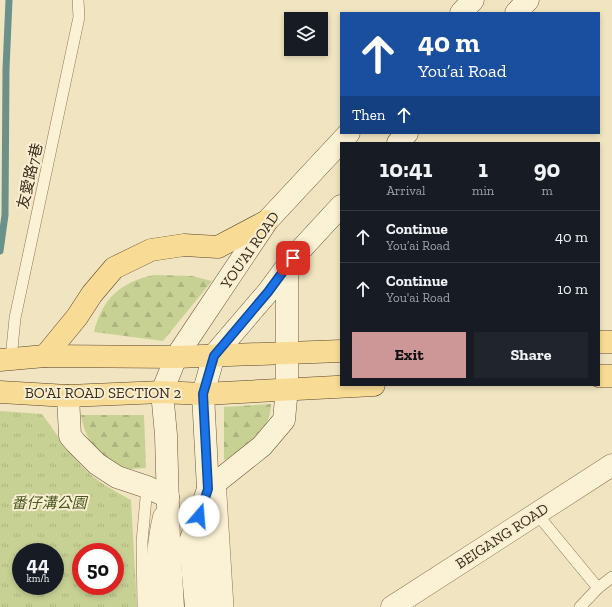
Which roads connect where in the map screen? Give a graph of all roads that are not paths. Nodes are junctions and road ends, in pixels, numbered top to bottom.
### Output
1 (78, 0) edge
2 (473, 0) edge
3 (528, 0) edge
4 (462, 12) edge
5 (517, 12) edge
6 (348, 134) edge
7 (406, 134) edge
8 (341, 142) edge
9 (399, 142) edge
10 (340, 143) edge
11 (340, 207) edge
12 (267, 221) junction
13 (287, 268) junction
14 (600, 342) edge
15 (612, 342) edge
16 (340, 351) edge
17 (287, 353) junction
18 (45, 356) junction
19 (214, 356) junction
20 (176, 357) junction
21 (6, 359) edge
22 (600, 376) edge
23 (612, 376) edge
24 (345, 386) edge
25 (287, 388) junction
26 (0, 392) edge
27 (162, 392) junction
28 (203, 394) junction
29 (68, 396) junction
30 (612, 465) edge
31 (214, 484) junction
32 (147, 487) junction
33 (168, 497) junction
34 (537, 514) junction
35 (164, 538) junction
36 (199, 540) junction
37 (612, 578) edge
38 (598, 588) junction
39 (143, 607) edge
40 (157, 607) edge
41 (172, 607) edge
42 (196, 607) edge
43 (214, 607) edge
44 (228, 607) edge
45 (392, 607) edge
46 (580, 607) edge

1 - 21 lane, 友愛路7巷
2 - 4 main road
3 - 5 main road
6 - 8 main road, YOU'AI ROAD
7 - 9 main road
10 - 12 main road, YOU'AI ROAD
11 - 13 main road
12 - 18 main road
12 - 20 main road, YOU'AI ROAD
13 - 17 main road
13 - 19 main road
14 - 15 main road
16 - 17 main road
17 - 19 main road
17 - 25 main road
18 - 20 main road
18 - 21 main road
19 - 20 main road
19 - 28 main road
20 - 27 main road, YOU'AI ROAD
22 - 23 main road
24 - 25 main road, BO'AI ROAD SECTION 2
25 - 28 main road, BO'AI ROAD SECTION 2
25 - 31 main road
26 - 29 main road, BO'AI ROAD SECTION 2
27 - 28 main road, BO'AI ROAD SECTION 2
27 - 29 main road, BO'AI ROAD SECTION 2
27 - 33 main road
28 - 31 main road
29 - 32 main road
30 - 34 main road, BEIGANG ROAD
31 - 36 main road
31 - 44 lane
32 - 33 main road
32 - 39 lane
33 - 35 main road
34 - 38 lane
34 - 45 main road, BEIGANG ROAD
35 - 40 main road
35 - 41 main road
36 - 42 main road
36 - 43 main road
37 - 38 lane
38 - 46 lane

